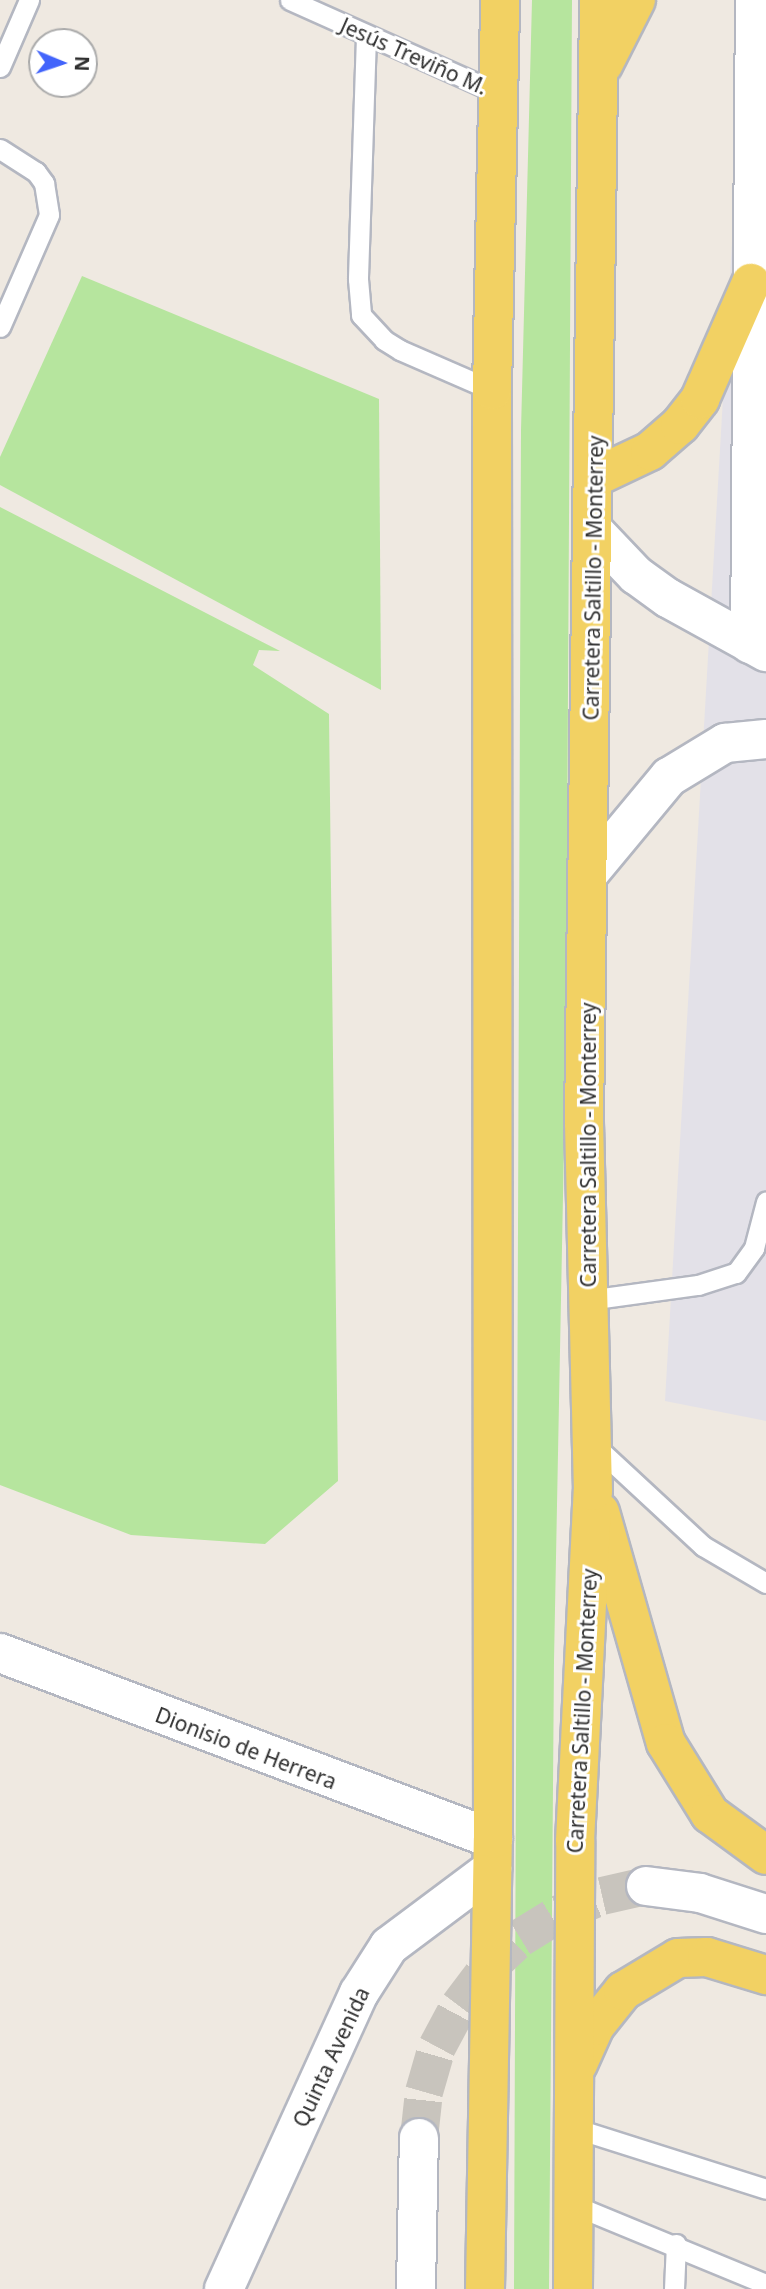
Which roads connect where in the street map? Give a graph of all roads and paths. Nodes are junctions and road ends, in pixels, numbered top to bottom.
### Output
1 (29, 0) edge
2 (290, 0) edge
3 (500, 0) edge
4 (599, 0) edge
5 (636, 0) edge
6 (755, 0) edge
7 (366, 36) junction
8 (0, 67) edge
9 (598, 76) junction
10 (500, 94) junction
11 (0, 149) edge
12 (751, 284) junction
13 (0, 327) edge
14 (492, 390) junction
15 (593, 478) junction
16 (592, 529) junction
17 (758, 648) edge
18 (766, 739) edge
19 (590, 873) junction
20 (766, 1202) edge
21 (589, 1300) junction
22 (592, 1443) junction
23 (593, 1491) junction
24 (766, 1583) edge
25 (0, 1653) edge
26 (493, 1854) junction
27 (766, 1855) edge
28 (646, 1886) tunnel mouth
29 (766, 1914) edge
30 (766, 1975) edge
31 (574, 2080) junction
32 (574, 2128) junction
33 (419, 2138) tunnel mouth
34 (766, 2189) edge
35 (574, 2205) junction
36 (676, 2244) junction
37 (766, 2284) edge
38 (224, 2289) edge
39 (416, 2289) edge
40 (485, 2289) edge
41 (573, 2289) edge
42 (674, 2289) edge

1 - 8 lane
2 - 7 lane, Jesús Treviño M.
3 - 10 main road
4 - 9 main road, Carretera Saltillo - Monterrey
5 - 9 main road
6 - 12 street
7 - 10 lane, Jesús Treviño M.
7 - 14 lane
9 - 15 main road, Carretera Saltillo - Monterrey
10 - 14 main road
11 - 13 lane
12 - 15 main road
12 - 17 street
14 - 26 main road
15 - 16 main road, Carretera Saltillo - Monterrey
16 - 17 street
16 - 19 main road, Carretera Saltillo - Monterrey
18 - 19 street
19 - 21 main road, Carretera Saltillo - Monterrey
20 - 21 lane
21 - 22 main road, Carretera Saltillo - Monterrey
22 - 23 main road, Carretera Saltillo - Monterrey
22 - 24 lane
23 - 27 main road
23 - 31 main road, Carretera Saltillo - Monterrey
25 - 26 street, Dionisio de Herrera
26 - 38 street, Quinta Avenida
26 - 40 main road
28 - 29 street
30 - 31 main road
31 - 32 main road, Carretera Saltillo - Monterrey
32 - 34 lane
32 - 35 main road, Carretera Saltillo - Monterrey
33 - 39 street
35 - 36 lane
35 - 41 main road, Carretera Saltillo - Monterrey
36 - 37 lane
36 - 42 lane

